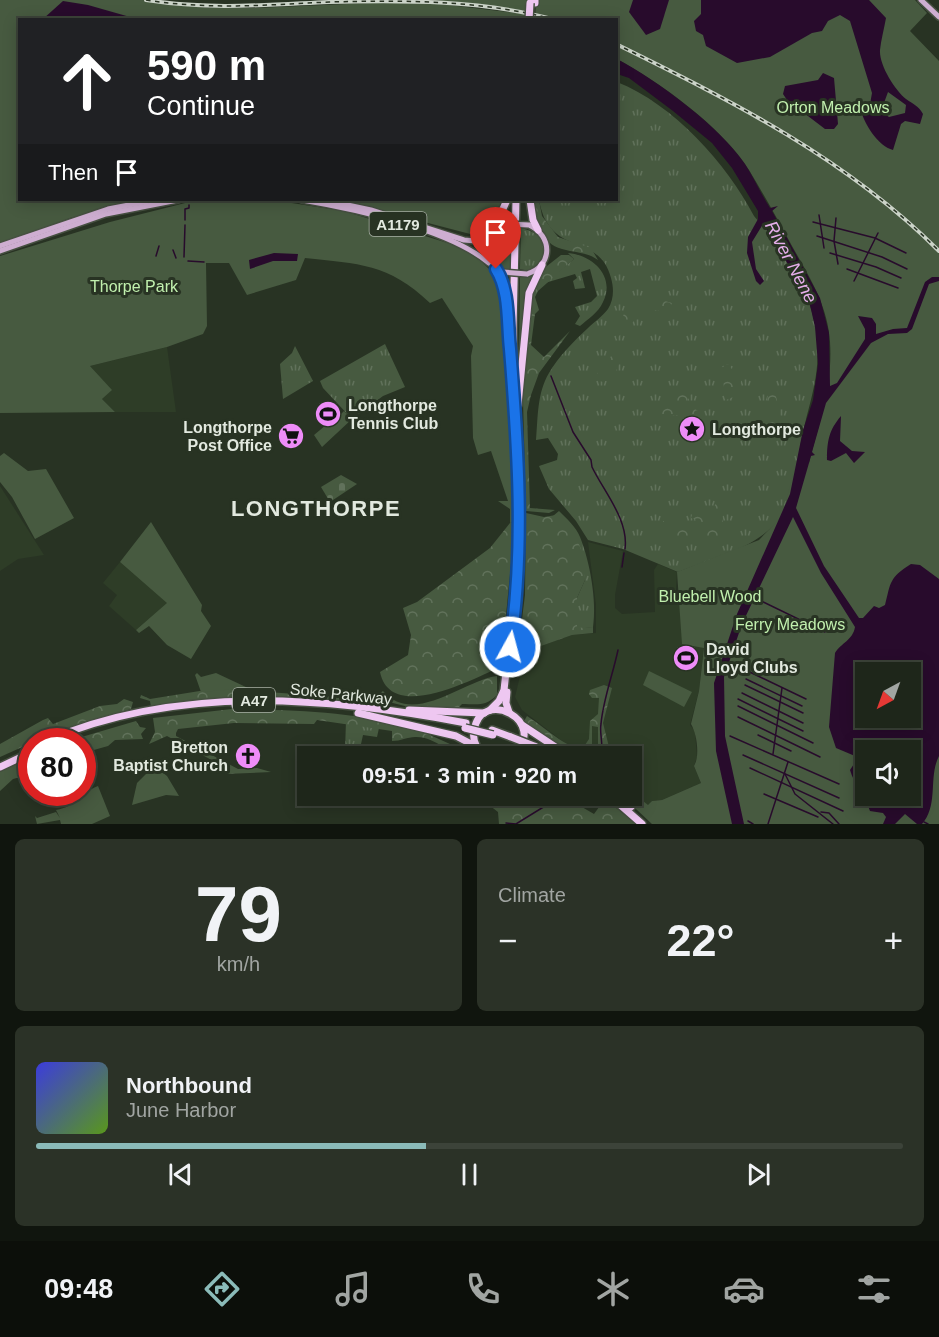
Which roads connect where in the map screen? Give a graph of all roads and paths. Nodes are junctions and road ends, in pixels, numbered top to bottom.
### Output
1 (921, 0) edge
2 (533, 1) edge
3 (939, 17) edge
4 (531, 18) edge
5 (150, 201) edge
6 (173, 201) edge
7 (307, 201) edge
8 (329, 201) edge
9 (506, 201) edge
10 (518, 201) edge
11 (530, 201) edge
12 (538, 230) junction
13 (491, 232) junction
14 (0, 246) edge
15 (0, 251) edge
16 (489, 262) junction
17 (542, 265) junction
18 (500, 270) junction
19 (516, 404) junction
20 (505, 681) junction
21 (358, 711) junction
22 (443, 712) junction
23 (487, 712) junction
24 (509, 712) junction
25 (522, 725) junction
26 (86, 728) edge
27 (96, 729) edge
28 (474, 746) edge
29 (476, 746) edge
30 (520, 746) edge
31 (529, 746) edge
32 (554, 746) edge
33 (18, 754) edge
34 (18, 759) edge
35 (0, 762) edge
36 (0, 767) edge
37 (620, 806) edge
38 (623, 806) edge
39 (627, 806) edge
40 (637, 817) junction
41 (642, 824) edge
42 (648, 824) edge

1 - 3 main road
2 - 4 highway, bridge
5 - 14 main road
6 - 15 main road
7 - 16 main road, A1179
8 - 13 main road, A1179
9 - 13 highway
10 - 19 highway
11 - 12 highway
12 - 13 main road, bridge
12 - 17 main road
13 - 16 main road
16 - 18 main road
17 - 18 main road, bridge
17 - 19 highway
18 - 19 highway
19 - 20 highway
19 - 24 highway
20 - 22 highway, A47
20 - 23 highway
21 - 22 highway, A47
21 - 26 highway, Soke Parkway / A47
21 - 27 highway, Soke Parkway / A47
21 - 28 highway, A47
21 - 31 highway, Soke Parkway / A47, bridge
22 - 23 highway, A47
23 - 24 highway
23 - 29 highway
24 - 25 highway
25 - 30 highway
25 - 32 highway
33 - 35 highway
34 - 36 highway
37 - 40 highway
38 - 40 highway
39 - 40 highway
40 - 41 highway
40 - 42 highway

